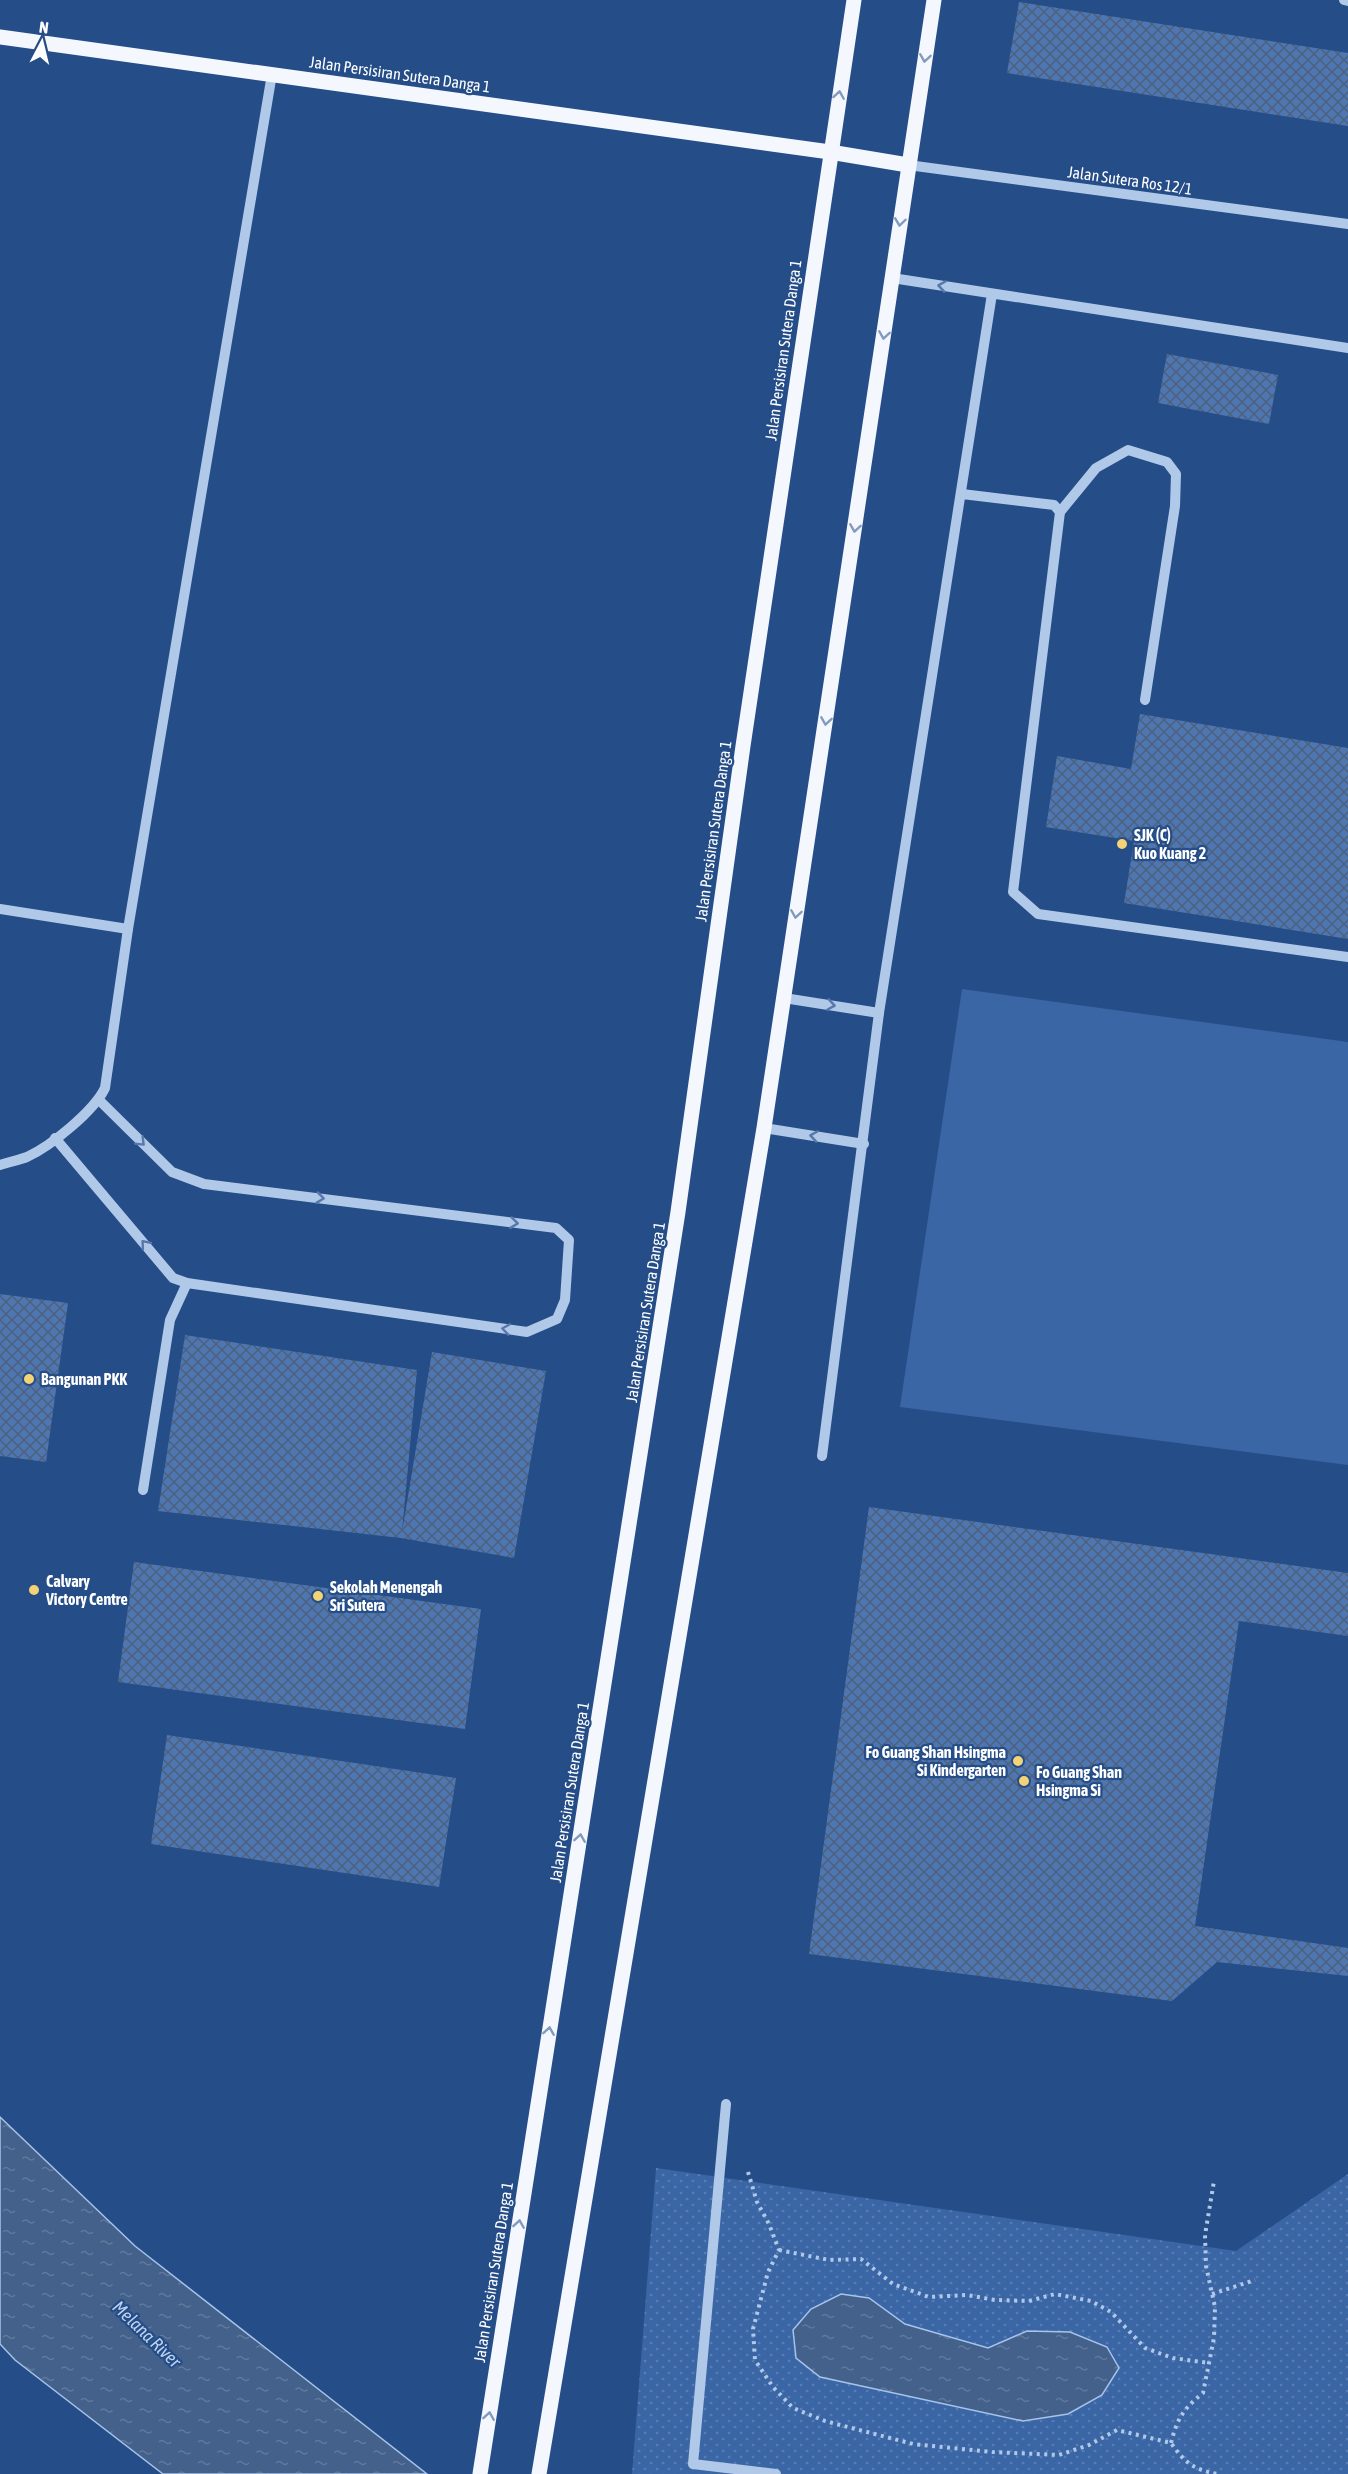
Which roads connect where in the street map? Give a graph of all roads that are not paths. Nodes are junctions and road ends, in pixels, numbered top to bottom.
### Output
1 (854, 0) edge
2 (934, 0) edge
3 (0, 37) edge
4 (272, 74) junction
5 (830, 153) junction
6 (908, 165) junction
7 (1348, 224) edge
8 (892, 278) junction
9 (992, 294) junction
10 (1348, 348) edge
11 (962, 494) junction
12 (1060, 512) junction
13 (1144, 700) dead end
14 (0, 909) edge
15 (128, 929) junction
16 (1348, 957) edge
17 (784, 998) junction
18 (879, 1013) junction
19 (99, 1100) junction
20 (764, 1128) junction
21 (55, 1138) junction
22 (864, 1144) junction
23 (0, 1165) edge
24 (187, 1283) junction
25 (822, 1456) dead end
26 (143, 1490) dead end
27 (726, 2104) dead end
28 (480, 2474) edge
29 (539, 2474) edge
30 (776, 2474) edge

5 -> 1 main road, Jalan Persisiran Sutera Danga 1
2 -> 6 main road
3 - 4 main road, Jalan Persisiran Sutera Danga 1
4 - 5 main road, Jalan Persisiran Sutera Danga 1
4 - 15 street
5 - 6 main road, Jalan Persisiran Sutera Danga 1
28 -> 5 main road, Jalan Persisiran Sutera Danga 1
6 - 7 street, Jalan Sutera Ros 12/1
6 -> 8 main road
9 -> 8 street
8 -> 17 main road
9 - 10 street
9 - 11 street
11 - 12 street
11 - 18 street
12 - 13 street
12 - 16 street
14 - 15 street
15 - 19 street
17 -> 18 street
17 - 20 main road
18 - 22 street
19 - 21 street
19 -> 24 street
22 -> 20 street
20 - 29 main road
21 - 23 street
24 -> 21 street
22 - 25 street
24 - 26 street
27 - 30 street

